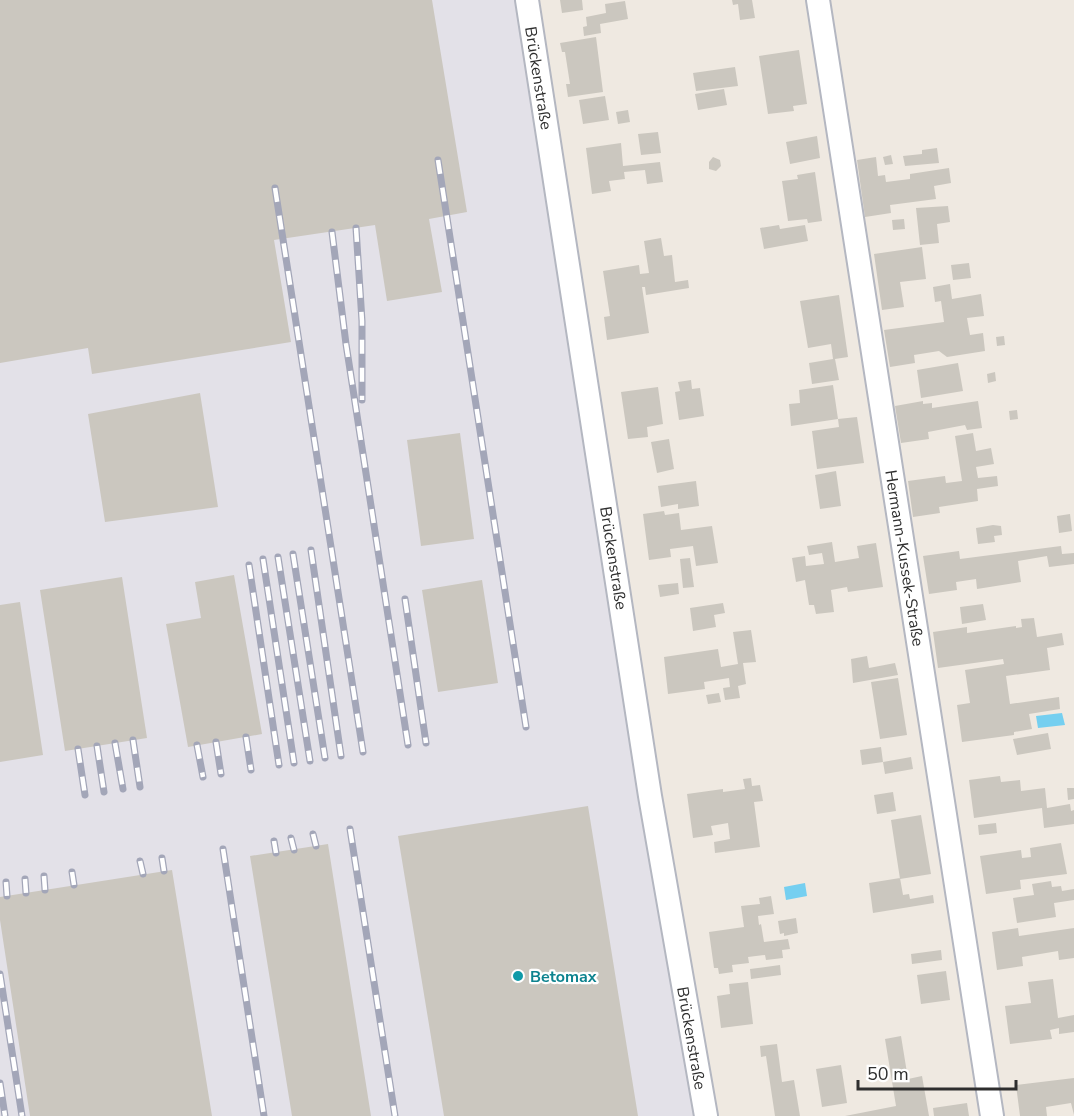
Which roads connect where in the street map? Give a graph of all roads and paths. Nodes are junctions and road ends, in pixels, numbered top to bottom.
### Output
1 (527, 0) edge
2 (818, 0) edge
3 (706, 1116) edge
4 (992, 1116) edge

1 - 3 street, Brückenstraße
2 - 4 street, Hermann-Kussek-Straße

